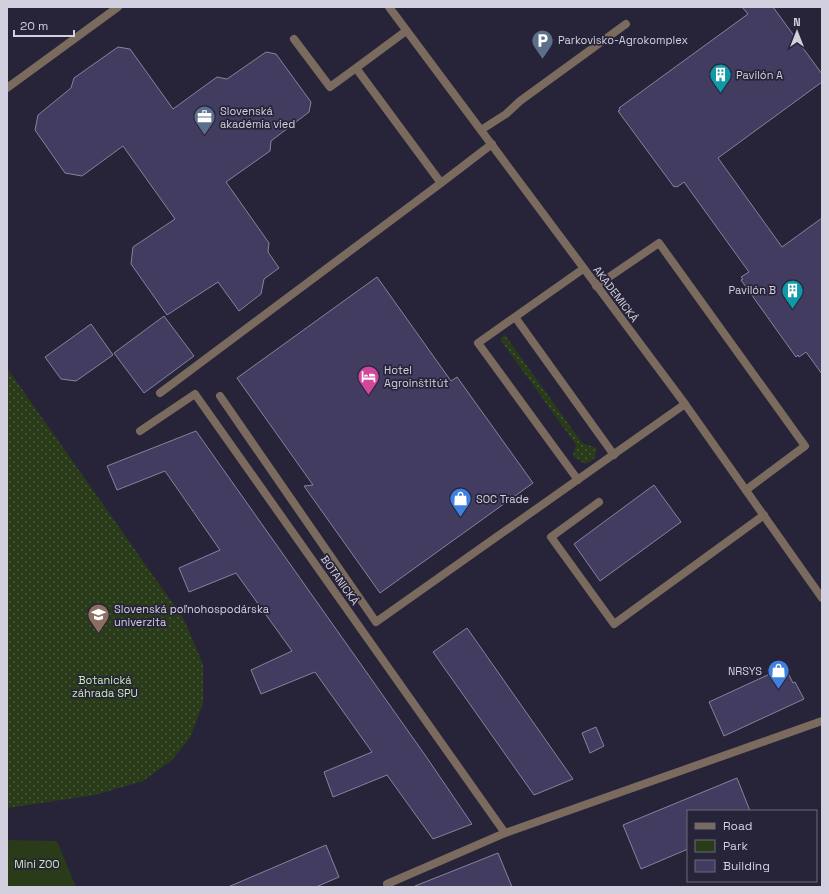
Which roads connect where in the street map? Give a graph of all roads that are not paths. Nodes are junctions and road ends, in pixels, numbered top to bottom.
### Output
1 (118, 7) edge
2 (389, 7) edge
3 (626, 24) dead end
4 (406, 31) junction
5 (294, 39) dead end
6 (356, 68) junction
7 (7, 88) edge
8 (481, 130) junction
9 (492, 144) junction
10 (441, 182) junction
11 (583, 269) junction
12 (596, 286) junction
13 (515, 317) junction
14 (160, 393) dead end
15 (220, 396) dead end
16 (685, 404) junction
17 (140, 431) dead end
18 (614, 455) junction
19 (578, 480) junction
20 (746, 490) junction
21 (599, 502) dead end
22 (764, 515) junction
23 (822, 598) edge
24 (822, 721) edge
25 (505, 833) junction
26 (387, 884) dead end

1 - 7 street
2 - 4 street, AKADEMICKÁ
3 - 8 street
4 - 6 street
4 - 8 street, AKADEMICKÁ
5 - 6 street
6 - 10 street
8 - 9 street, AKADEMICKÁ
9 - 10 street
9 - 11 street, AKADEMICKÁ
10 - 14 street
11 - 12 street, AKADEMICKÁ
11 - 13 street
12 - 16 street, AKADEMICKÁ
12 - 20 street
13 - 18 street
13 - 19 street
15 - 19 street
16 - 18 street
16 - 20 street, AKADEMICKÁ
17 - 25 street, BOTANICKÁ
18 - 19 street
20 - 22 street, AKADEMICKÁ
21 - 22 street
22 - 23 street, AKADEMICKÁ
24 - 25 street
25 - 26 street

